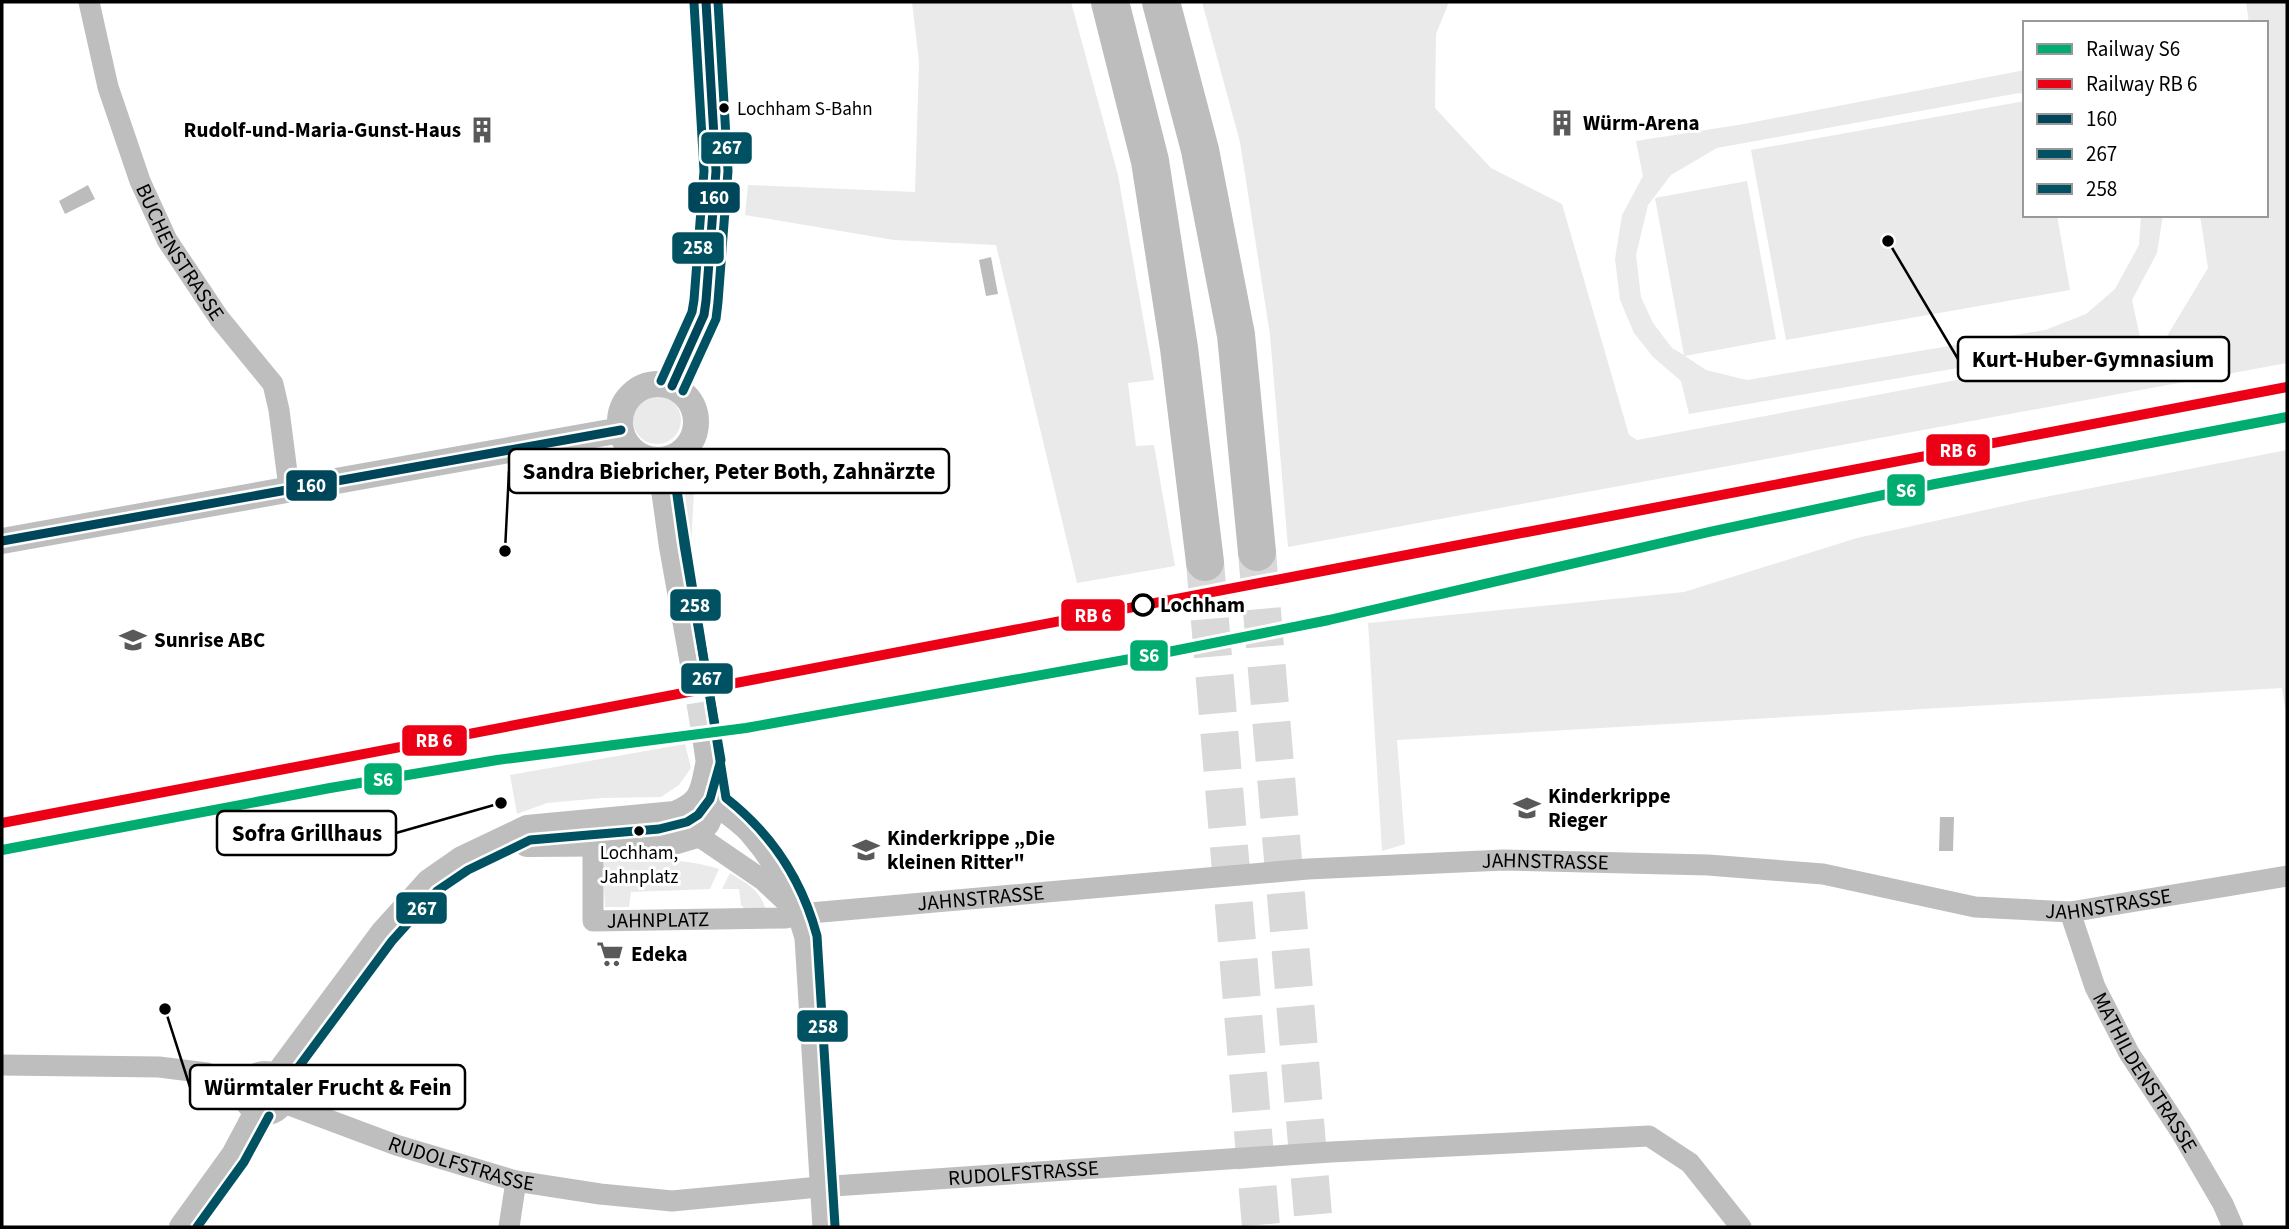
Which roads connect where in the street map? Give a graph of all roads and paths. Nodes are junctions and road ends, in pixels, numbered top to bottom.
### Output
1 (89, 2) edge
2 (706, 2) edge
3 (1110, 2) edge
4 (1161, 2) edge
5 (672, 386) junction
6 (621, 430) junction
7 (660, 461) junction
8 (289, 488) junction
9 (2, 541) edge
10 (1257, 552) tunnel mouth
11 (1205, 562) tunnel mouth
12 (693, 664) tunnel mouth
13 (708, 752) tunnel mouth
14 (705, 806) junction
15 (697, 835) junction
16 (494, 844) junction
17 (593, 844) junction
18 (2287, 876) edge
19 (2070, 912) junction
20 (799, 914) junction
21 (2, 1065) edge
22 (265, 1095) junction
23 (516, 1181) junction
24 (819, 1187) junction
25 (182, 1227) edge
26 (509, 1227) edge
27 (823, 1227) edge
28 (1741, 1227) edge
29 (2233, 1227) edge

1 - 8 street, BUCHENSTRASSE
2 - 5 street
3 - 11 highway
4 - 10 highway
5 - 6 street
5 - 7 street
6 - 7 street
6 - 8 street
7 - 12 street
8 - 9 street
13 - 14 street
14 - 15 street
14 - 16 street
14 - 20 street
15 - 17 street
15 - 20 street
16 - 17 street
16 - 22 street
17 - 20 street, JAHNPLATZ
18 - 19 street, JAHNSTRASSE
19 - 20 street, JAHNSTRASSE
19 - 29 street, MATHILDENSTRASSE
20 - 24 street
21 - 22 street, RUDOLFSTRASSE
22 - 23 street, RUDOLFSTRASSE
22 - 25 street
23 - 24 street, RUDOLFSTRASSE
23 - 26 street
24 - 27 street
24 - 28 street, RUDOLFSTRASSE

